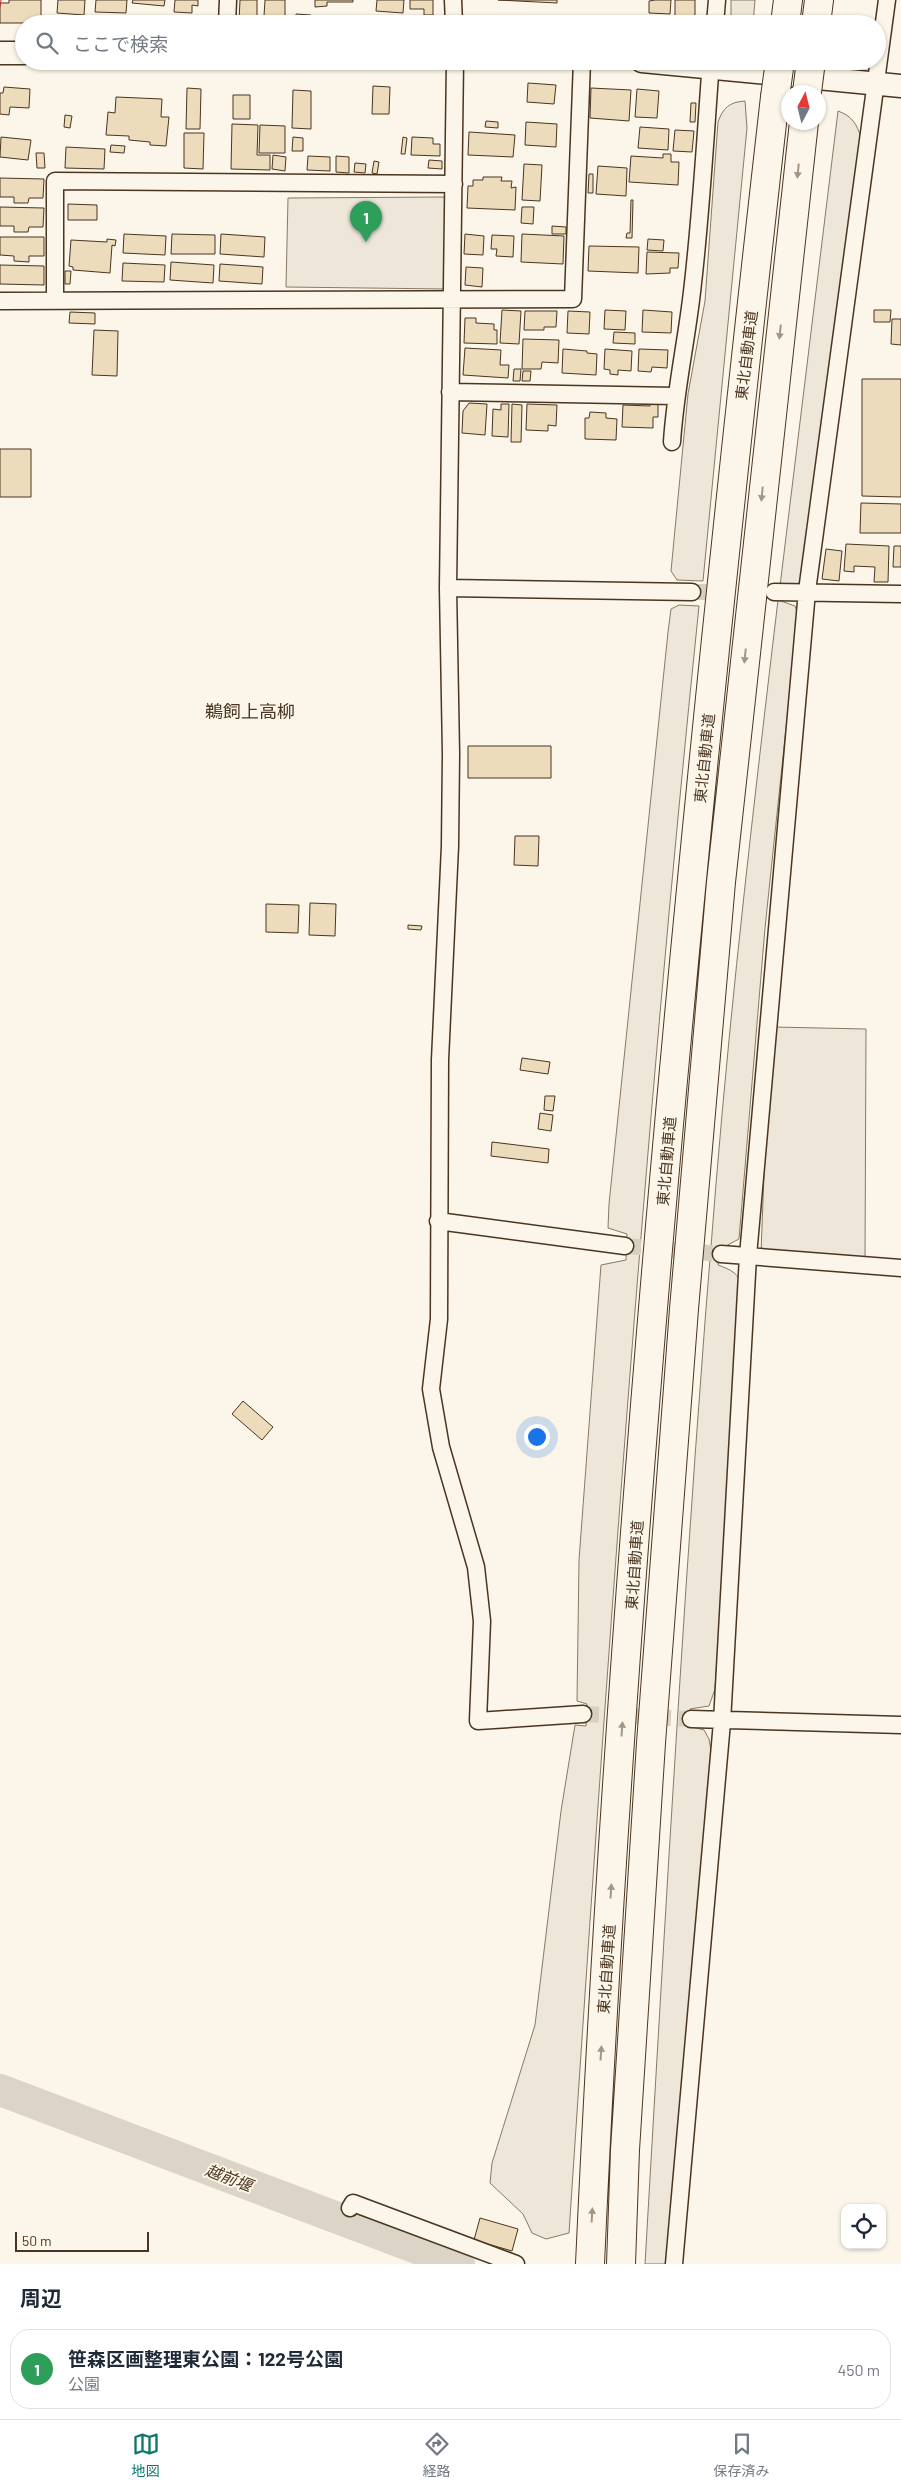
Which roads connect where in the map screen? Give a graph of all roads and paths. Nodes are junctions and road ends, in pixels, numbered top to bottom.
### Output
1 (228, 0) edge
2 (453, 0) edge
3 (717, 0) edge
4 (788, 0) edge
5 (819, 0) edge
6 (886, 0) edge
7 (227, 15) edge
8 (454, 15) edge
9 (716, 15) edge
10 (786, 15) edge
11 (817, 15) edge
12 (884, 15) edge
13 (0, 52) edge
14 (15, 53) edge
15 (455, 70) edge
16 (582, 70) edge
17 (711, 70) edge
18 (763, 70) edge
19 (779, 70) edge
20 (810, 70) edge
21 (878, 70) edge
22 (876, 83) junction
23 (808, 85) edge
24 (901, 86) edge
25 (803, 130) edge
26 (454, 184) junction
27 (451, 298) junction
28 (0, 301) edge
29 (55, 301) junction
30 (450, 392) junction
31 (675, 396) junction
32 (672, 442) dead end
33 (448, 588) junction
34 (692, 592) tunnel mouth
35 (774, 592) tunnel mouth
36 (807, 592) junction
37 (901, 594) edge
38 (438, 1221) junction
39 (625, 1246) tunnel mouth
40 (721, 1254) tunnel mouth
41 (748, 1256) junction
42 (901, 1268) edge
43 (583, 1714) tunnel mouth
44 (691, 1719) tunnel mouth
45 (722, 1722) junction
46 (901, 1725) edge
47 (350, 2208) dead end
48 (516, 2264) edge
49 (590, 2264) edge
50 (621, 2264) edge
51 (674, 2264) edge

1 - 7 street
2 - 8 street
3 - 9 street
4 - 10 highway
5 - 11 highway
6 - 12 street
13 - 14 main road
15 - 26 street
16 - 27 street
17 - 31 street
18 - 22 main road
49 -> 19 highway, 東北自動車道, bridge
20 - 23 highway, bridge
21 - 22 street
22 - 24 main road
22 - 36 street
25 -> 50 highway, 東北自動車道
26 - 27 street
26 - 29 street
27 - 29 street
27 - 30 street
28 - 29 street
30 - 31 street
30 - 33 street
31 - 32 street
33 - 34 street
33 - 38 street
35 - 36 street
36 - 37 street
36 - 41 street
38 - 39 street
38 - 43 street
40 - 41 street
41 - 42 street
41 - 45 street
44 - 45 street
45 - 46 street
45 - 51 street
47 - 48 street

